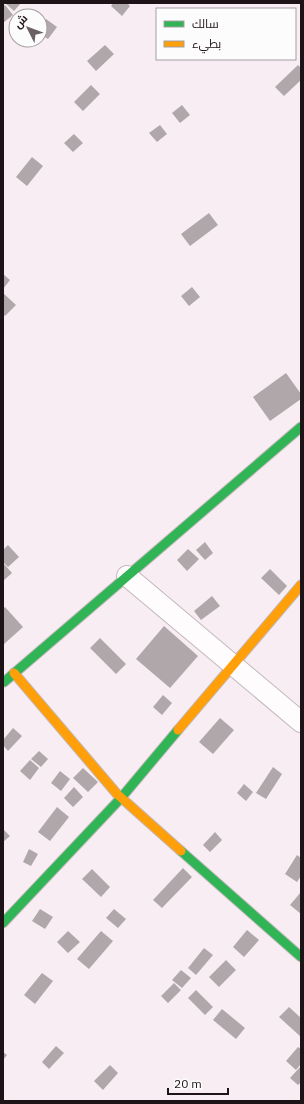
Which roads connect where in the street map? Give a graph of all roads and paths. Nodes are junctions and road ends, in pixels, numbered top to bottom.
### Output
1 (301, 427) edge
2 (127, 576) junction
3 (301, 585) edge
4 (234, 665) junction
5 (14, 673) junction
6 (3, 683) edge
7 (301, 722) edge
8 (122, 798) junction
9 (3, 922) edge
10 (301, 958) edge

1 - 2 street
2 - 4 street
2 - 5 street
3 - 4 street
4 - 7 street
4 - 8 street
5 - 6 street
5 - 8 street
8 - 9 street
8 - 10 street

